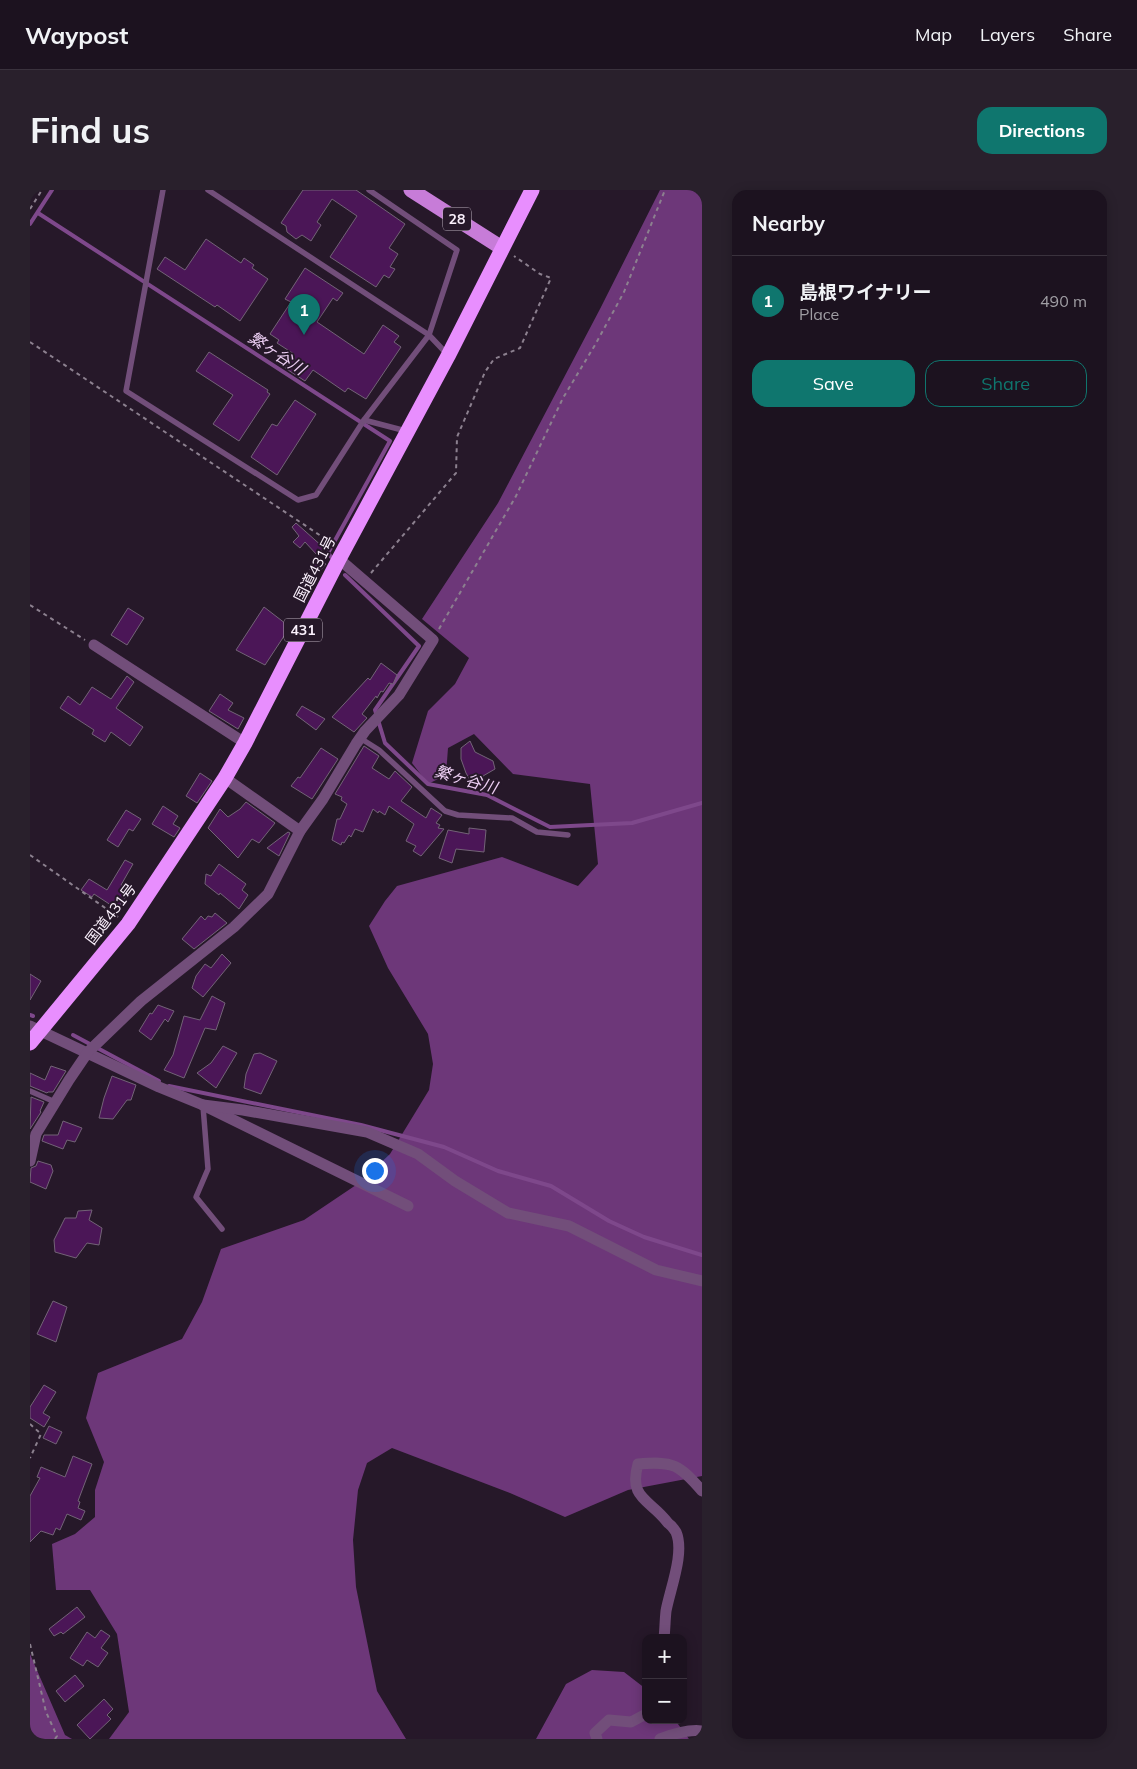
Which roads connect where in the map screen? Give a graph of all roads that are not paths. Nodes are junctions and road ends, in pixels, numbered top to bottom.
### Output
1 (163, 190) edge
2 (208, 190) edge
3 (370, 190) edge
4 (412, 190) edge
5 (532, 190) edge
6 (502, 248) junction
7 (430, 335) junction
8 (448, 356) junction
9 (364, 420) junction
10 (408, 432) junction
11 (341, 555) junction
12 (94, 646) road end
13 (360, 738) junction
14 (245, 743) junction
15 (225, 778) junction
16 (300, 831) junction
17 (568, 835) dead end
18 (33, 1033) edge
19 (88, 1052) junction
20 (30, 1091) edge
21 (56, 1102) junction
22 (204, 1105) junction
23 (30, 1161) edge
24 (408, 1206) dead end
25 (222, 1229) dead end
26 (702, 1281) edge
27 (702, 1491) edge
28 (664, 1634) edge
29 (642, 1716) edge
30 (702, 1731) edge
31 (597, 1739) edge
32 (660, 1739) edge

1 - 9 lane
2 - 7 lane
3 - 7 lane
4 - 6 main road, 28
5 - 6 highway, 国道431号 / 431
6 - 8 highway, 国道431号 / 431
7 - 8 lane
7 - 9 lane
8 - 10 highway, 国道431号 / 431
9 - 10 lane
10 - 11 highway, 国道431号 / 431
11 - 13 street
11 - 14 highway, 国道431号 / 431
12 - 14 street
13 - 16 street
13 - 17 lane
14 - 15 highway, 国道431号 / 431
15 - 16 street
15 - 18 highway, 国道431号 / 431
16 - 19 street
18 - 19 street
19 - 21 street
19 - 22 street
20 - 21 lane
21 - 23 street
22 - 24 street
22 - 25 lane
22 - 26 street
27 - 28 street
29 - 31 street
30 - 32 street

